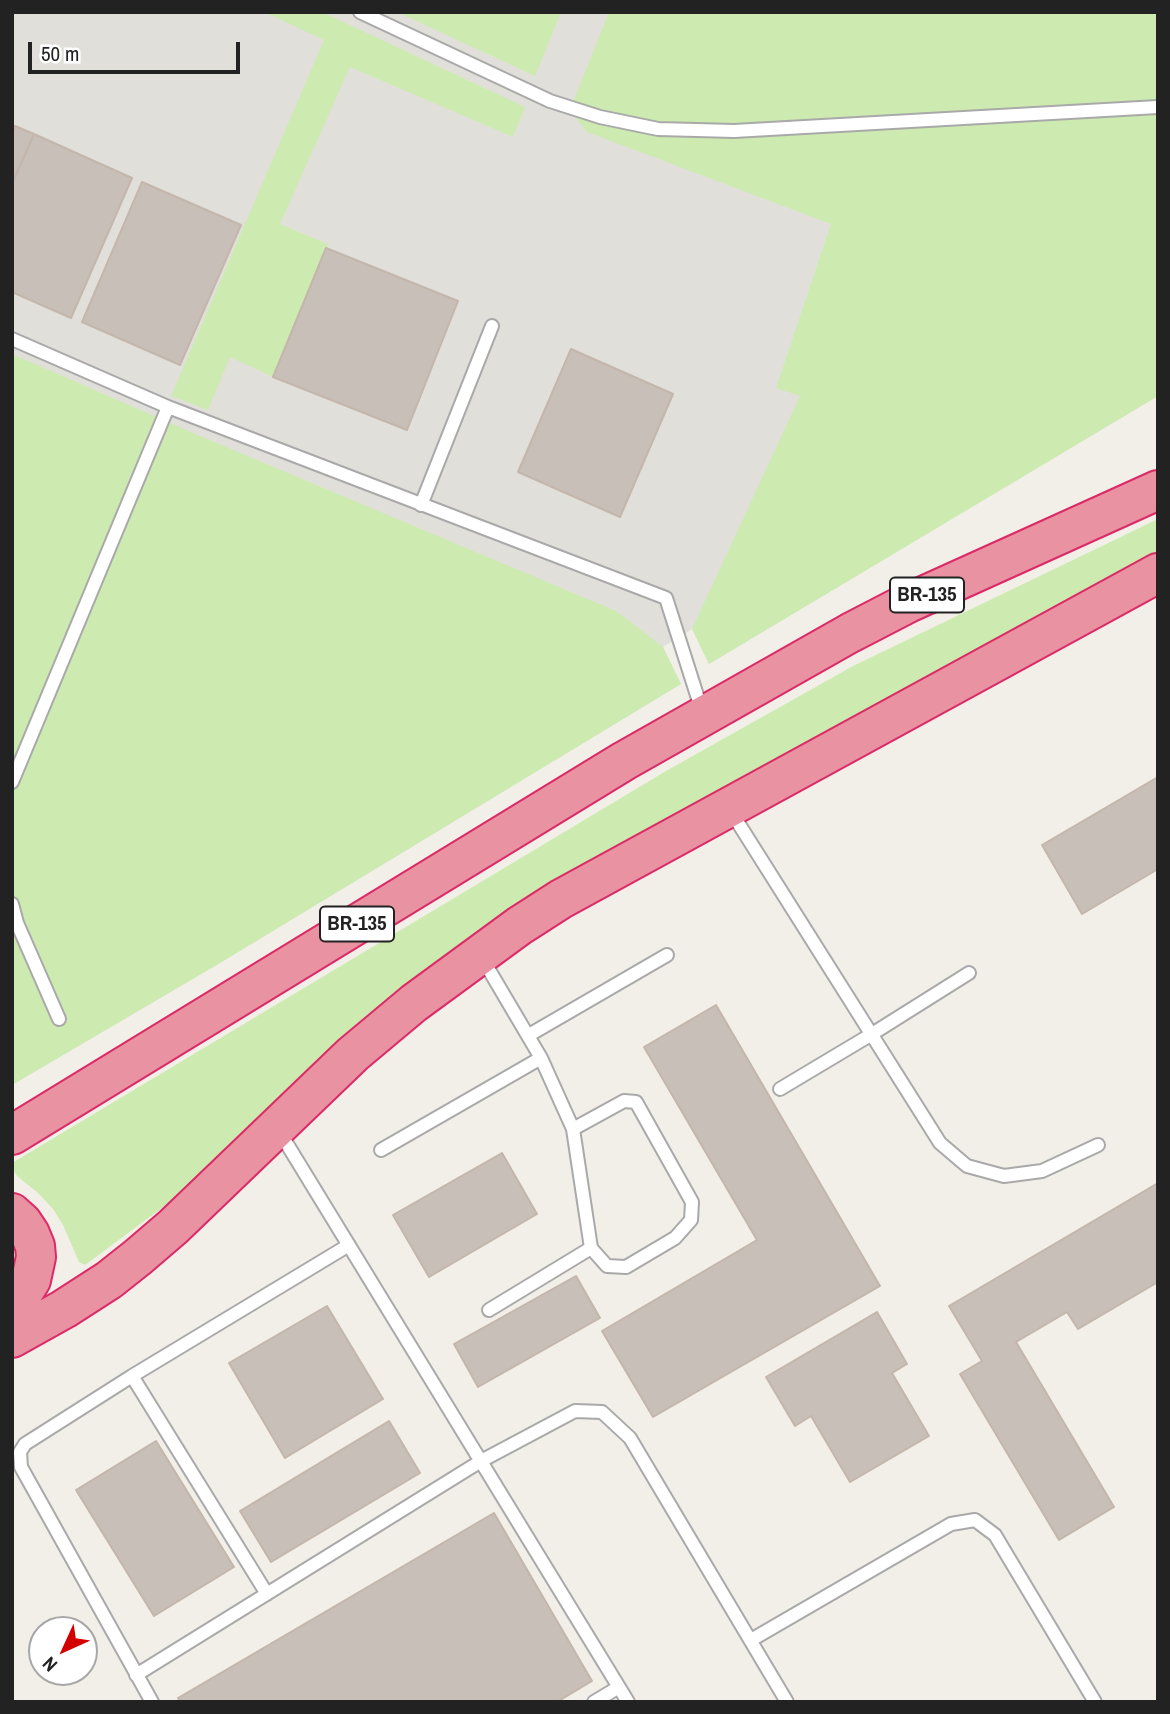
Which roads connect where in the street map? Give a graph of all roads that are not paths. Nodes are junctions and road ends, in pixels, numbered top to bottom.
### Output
1 (360, 12) edge
2 (1158, 107) edge
3 (492, 326) dead end
4 (12, 339) edge
5 (168, 407) junction
6 (1158, 490) edge
7 (421, 505) junction
8 (1158, 573) edge
9 (703, 715) junction
10 (12, 782) edge
11 (728, 807) junction
12 (12, 904) edge
13 (479, 954) junction
14 (667, 955) dead end
15 (969, 973) dead end
16 (60, 1019) dead end
17 (872, 1034) junction
18 (529, 1035) junction
19 (541, 1058) junction
20 (780, 1089) dead end
21 (277, 1127) junction
22 (573, 1129) junction
23 (12, 1135) edge
24 (1098, 1145) dead end
25 (381, 1150) dead end
26 (12, 1213) edge
27 (349, 1245) junction
28 (591, 1248) junction
29 (12, 1304) edge
30 (489, 1310) dead end
31 (12, 1338) edge
32 (132, 1376) junction
33 (481, 1461) junction
34 (267, 1594) junction
35 (751, 1640) junction
36 (136, 1675) junction
37 (619, 1687) junction
38 (152, 1702) edge
39 (594, 1702) edge
40 (628, 1702) edge
41 (787, 1702) edge
42 (1095, 1702) edge

1 - 2 lane
3 - 7 lane
4 - 5 lane
5 - 7 lane
5 - 10 lane
6 - 9 highway, BR-135
7 - 9 lane
8 - 11 highway
9 - 23 highway, BR-135
11 - 13 highway
11 - 17 lane
12 - 16 lane
13 - 18 lane
13 - 21 highway
14 - 18 lane
15 - 17 lane
17 - 20 lane
17 - 24 lane
18 - 19 lane
19 - 22 lane
19 - 25 lane
21 - 27 lane
21 - 31 highway
22 - 28 lane
22 - 28 lane
26 - 29 highway
27 - 32 lane
27 - 33 lane
28 - 30 lane
32 - 34 lane
32 - 36 lane
33 - 34 lane
33 - 35 lane
33 - 37 lane
34 - 36 lane
35 - 41 lane
35 - 42 lane
36 - 38 lane
37 - 39 lane
37 - 40 lane

